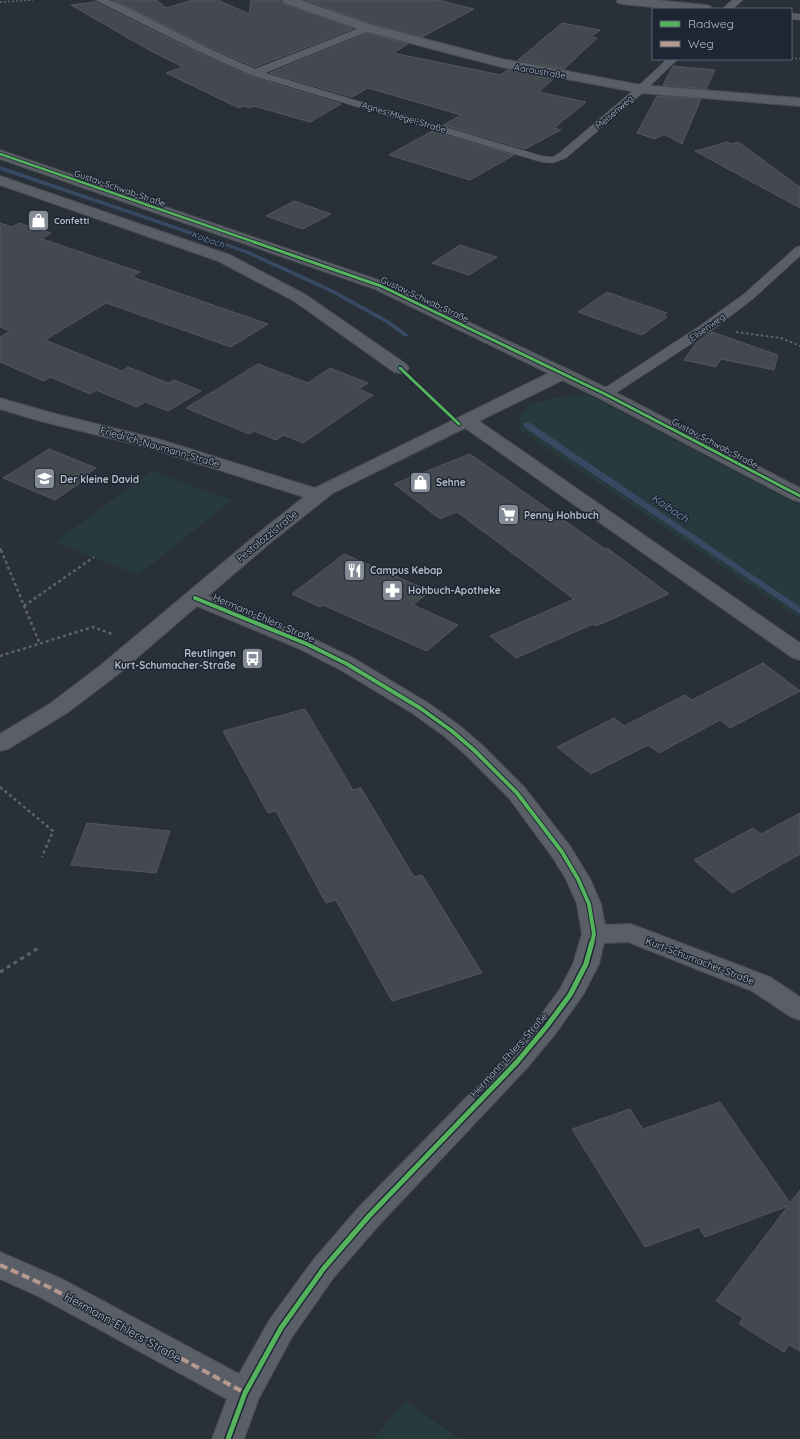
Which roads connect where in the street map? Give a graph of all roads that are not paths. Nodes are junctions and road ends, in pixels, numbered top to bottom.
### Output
1 (100, 0) edge
2 (288, 0) edge
3 (622, 0) edge
4 (738, 0) edge
5 (697, 8) edge
6 (728, 8) edge
7 (368, 28) junction
8 (672, 60) edge
9 (255, 73) junction
10 (641, 89) junction
11 (800, 102) edge
12 (0, 154) edge
13 (553, 160) joint
14 (0, 180) edge
15 (800, 250) edge
16 (400, 368) dead end
17 (561, 374) junction
18 (605, 394) junction
19 (0, 403) edge
20 (466, 420) junction
21 (318, 495) junction
22 (800, 496) edge
23 (195, 598) junction
24 (800, 653) edge
25 (0, 744) edge
26 (594, 934) junction
27 (800, 1010) edge
28 (0, 1265) edge
29 (245, 1394) junction
30 (228, 1439) edge

1 - 9 lane, Agnes-Miegel-Straße
2 - 7 street, Aaraustraße
3 - 5 street
4 - 6 lane
7 - 9 lane
7 - 10 street, Aaraustraße
8 - 10 lane, Meisenweg
9 - 13 lane, Agnes-Miegel-Straße
10 - 11 street, Aaraustraße
10 - 13 lane, Meisenweg
12 - 17 street, Gustav-Schwab-Straße
14 - 16 street
15 - 18 lane, Elisenweg
17 - 18 street, Gustav-Schwab-Straße
17 - 20 street, Pestalozzistraße
18 - 22 street, Gustav-Schwab-Straße
19 - 21 street, Friedrich-Naumann-Straße
20 - 21 street, Pestalozzistraße
20 - 24 street
21 - 23 street, Pestalozzistraße
23 - 25 street, Pestalozzistraße
23 - 26 street, Hermann-Ehlers-Straße
26 - 27 street, Kurt-Schumacher-Straße
26 - 29 street, Hermann-Ehlers-Straße
28 - 29 street, Hermann-Ehlers-Straße
29 - 30 street, Hermann-Ehlers-Straße

